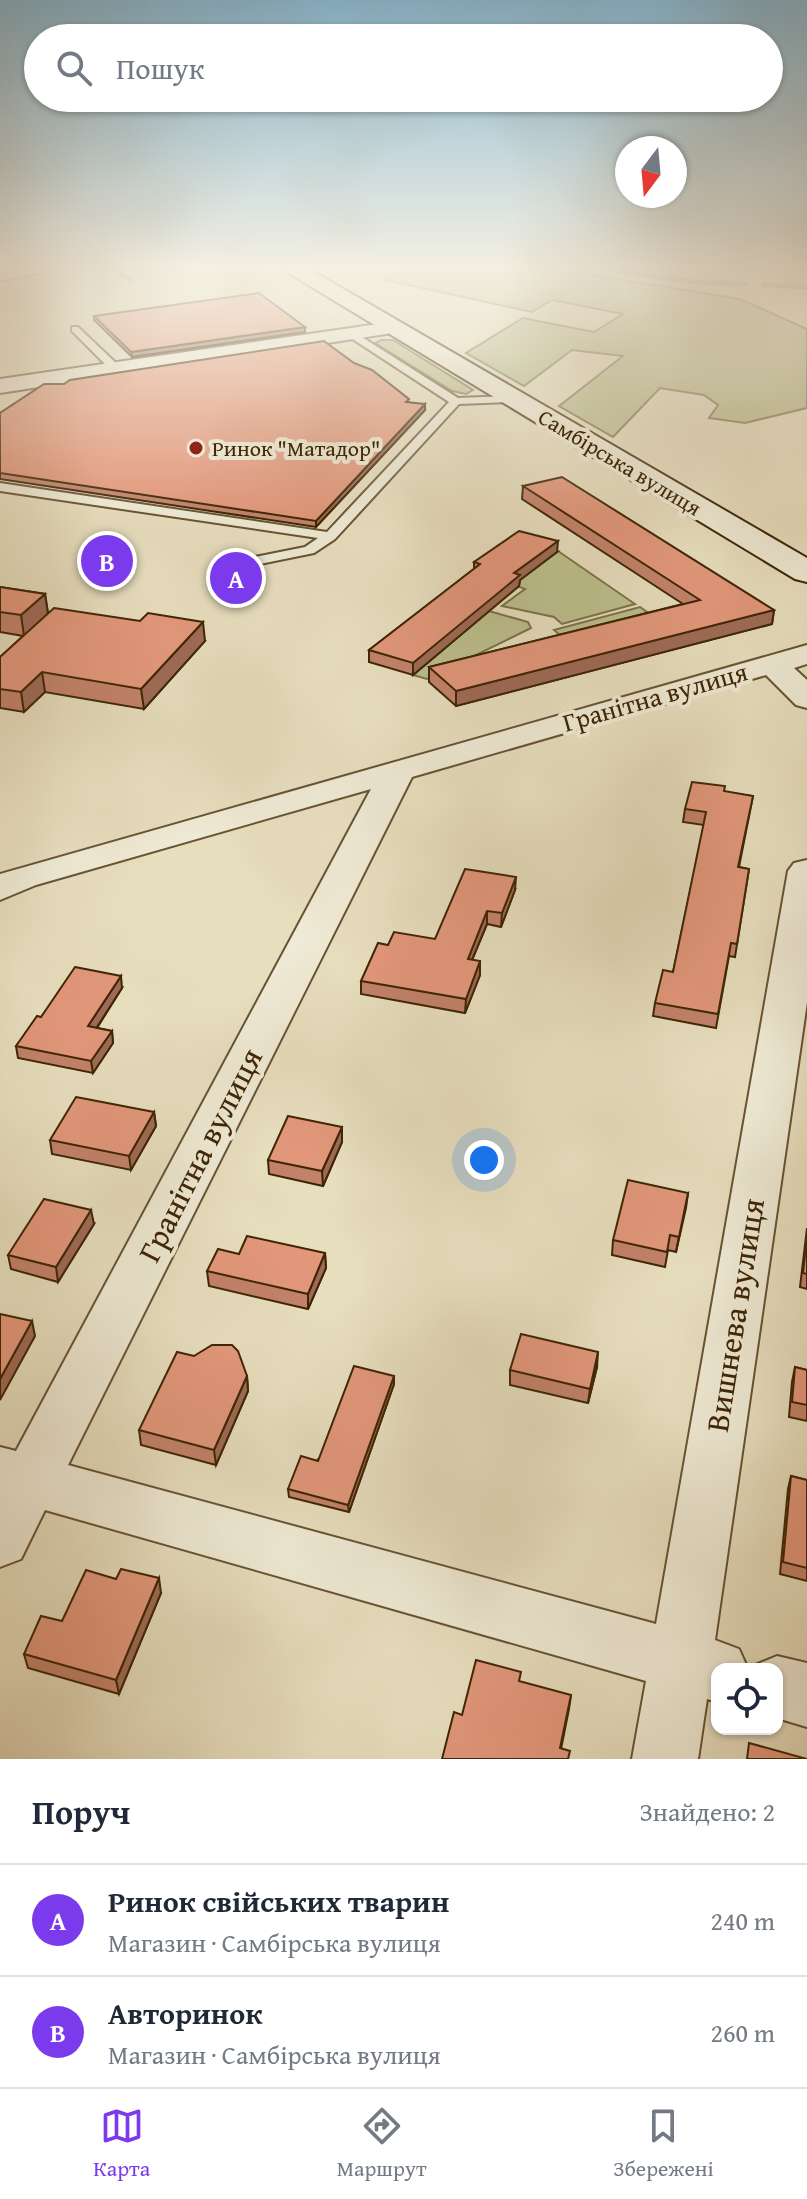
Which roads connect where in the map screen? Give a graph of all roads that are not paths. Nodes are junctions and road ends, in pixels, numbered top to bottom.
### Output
1 (98, 351) edge
2 (232, 351) edge
3 (378, 351) edge
4 (431, 351) edge
5 (115, 368) junction
6 (0, 386) edge
7 (512, 399) junction
8 (456, 401) junction
9 (0, 487) edge
10 (330, 536) junction
11 (260, 560) dead end
12 (807, 572) edge
13 (807, 654) edge
14 (772, 664) junction
15 (807, 698) edge
16 (399, 769) junction
17 (807, 871) edge
18 (0, 889) edge
19 (16, 1476) edge
20 (0, 1540) edge
21 (698, 1666) edge
22 (783, 1689) edge
23 (807, 1695) edge
24 (665, 1759) edge

1 - 5 lane
2 - 5 street
3 - 8 lane
4 - 7 main road, Самбірська вулиця
5 - 6 street
7 - 8 lane
7 - 12 main road, Самбірська вулиця
8 - 10 lane
9 - 10 lane
10 - 11 lane
13 - 14 street, Гранітна вулиця
14 - 15 street
14 - 16 street, Гранітна вулиця
16 - 18 street, Гранітна вулиця
16 - 19 street, Гранітна вулиця
17 - 21 street, Вишнева вулиця
19 - 20 street, Гранітна вулиця
19 - 21 street
21 - 24 street, Вишнева вулиця
22 - 23 street

